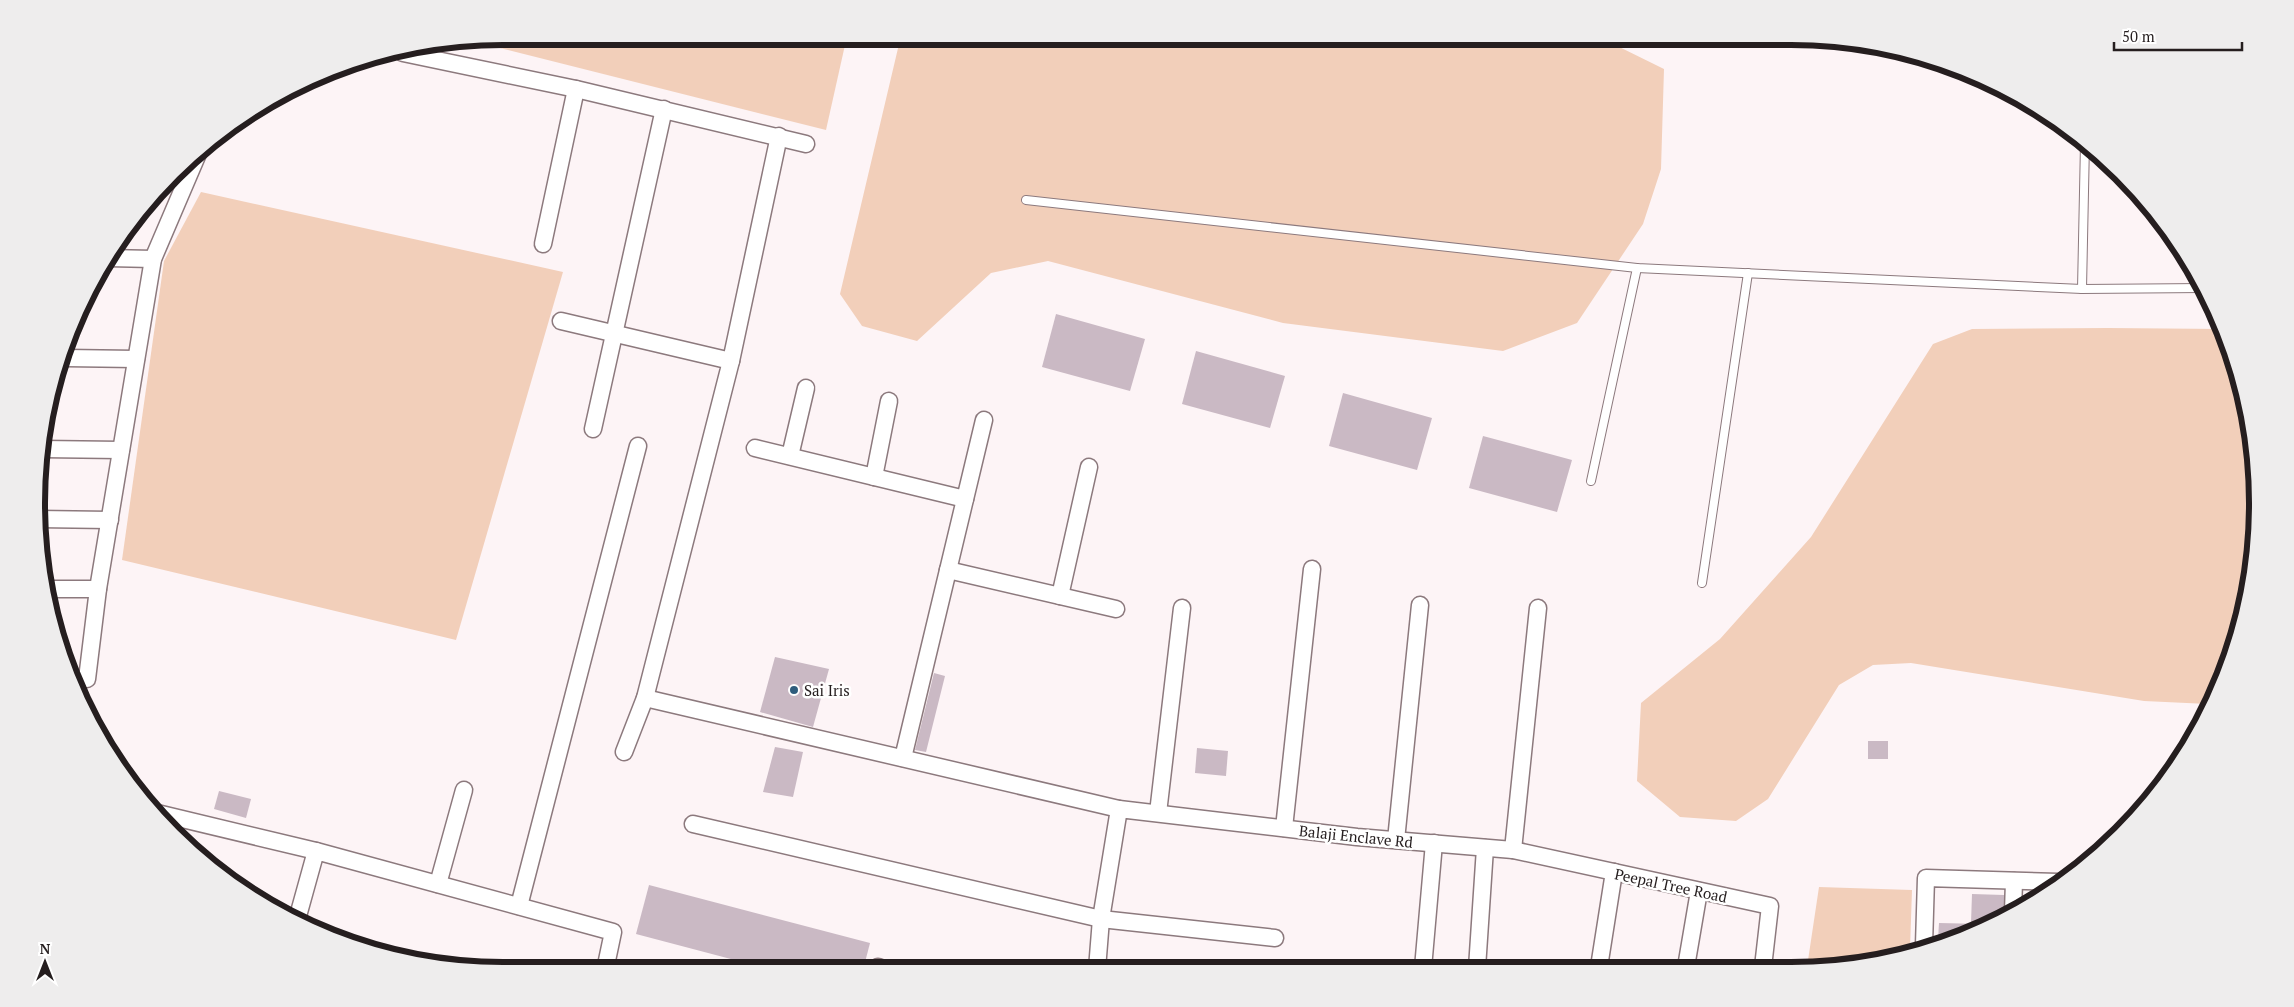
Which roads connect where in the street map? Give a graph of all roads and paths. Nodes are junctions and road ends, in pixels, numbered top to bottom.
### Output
1 (411, 55) edge
2 (576, 89) junction
3 (664, 109) junction
4 (779, 136) junction
5 (806, 144) dead end
6 (2086, 153) edge
7 (192, 167) edge
8 (1026, 200) dead end
9 (543, 244) dead end
10 (116, 258) edge
11 (153, 259) junction
12 (1637, 268) junction
13 (1748, 273) junction
14 (2195, 288) edge
15 (2082, 289) junction
16 (561, 321) dead end
17 (616, 333) junction
18 (68, 358) edge
19 (136, 359) junction
20 (731, 361) junction
21 (806, 388) dead end
22 (889, 401) dead end
23 (984, 420) dead end
24 (593, 429) dead end
25 (638, 446) dead end
26 (755, 448) dead end
27 (48, 449) edge
28 (122, 450) junction
29 (790, 456) junction
30 (1090, 467) dead end
31 (874, 477) junction
32 (1591, 481) dead end
33 (965, 499) junction
34 (46, 519) edge
35 (110, 520) junction
36 (1312, 569) dead end
37 (948, 570) junction
38 (1702, 583) dead end
39 (53, 589) edge
40 (98, 589) junction
41 (1060, 596) junction
42 (1420, 605) dead end
43 (1182, 608) dead end
44 (1538, 608) dead end
45 (1116, 609) dead end
46 (80, 679) edge
47 (645, 698) junction
48 (624, 752) dead end
49 (903, 758) junction
50 (464, 790) dead end
51 (1119, 809) junction
52 (1158, 813) junction
53 (168, 816) edge
54 (692, 824) dead end
55 (1284, 828) junction
56 (1396, 840) junction
57 (1434, 843) junction
58 (1485, 848) junction
59 (1513, 850) junction
60 (316, 851) junction
61 (1614, 872) junction
62 (2014, 881) junction
63 (2049, 882) edge
64 (438, 884) junction
65 (1699, 891) junction
66 (2013, 905) edge
67 (519, 906) junction
68 (299, 914) edge
69 (1101, 920) junction
70 (1275, 938) dead end
71 (1924, 942) edge
72 (607, 962) edge
73 (1098, 962) edge
74 (1424, 962) edge
75 (1477, 962) edge
76 (1600, 962) edge
77 (1687, 962) edge
78 (1764, 962) edge

1 - 2 street
2 - 3 street
2 - 9 street
3 - 4 street
3 - 17 street
4 - 5 street
4 - 20 street
6 - 15 lane
7 - 11 street
8 - 12 lane
10 - 11 street
11 - 19 street
12 - 13 lane
12 - 32 lane
13 - 15 lane
13 - 38 lane
14 - 15 lane
16 - 17 street
17 - 20 street
17 - 24 street
18 - 19 street
19 - 28 street
20 - 47 street
21 - 29 street
22 - 31 street
23 - 33 street
25 - 67 street
26 - 29 street
27 - 28 street
28 - 35 street
29 - 31 street
30 - 41 street
31 - 33 street
33 - 37 street
34 - 35 street
35 - 40 street
36 - 55 street
37 - 41 street
37 - 49 street
39 - 40 street
40 - 46 street
41 - 45 street
42 - 56 street
43 - 52 street
44 - 59 street
47 - 48 street
47 - 49 street, Balaji Enclave Rd
49 - 51 street, Balaji Enclave Rd
50 - 64 street
51 - 52 street, Balaji Enclave Rd
51 - 69 street
52 - 55 street, Balaji Enclave Rd
53 - 60 street
54 - 69 street
55 - 56 street, Balaji Enclave Rd
56 - 57 street, Balaji Enclave Rd
57 - 58 street, Balaji Enclave Rd
57 - 74 street
58 - 59 street, Balaji Enclave Rd
58 - 75 street
59 - 61 street, Peepal Tree Road
60 - 64 street
60 - 68 street
61 - 65 street, Peepal Tree Road
61 - 76 street
62 - 63 street
62 - 66 street
62 - 71 street
64 - 67 street
65 - 77 street
65 - 78 street, Peepal Tree Road
67 - 72 street
69 - 70 street
69 - 73 street

